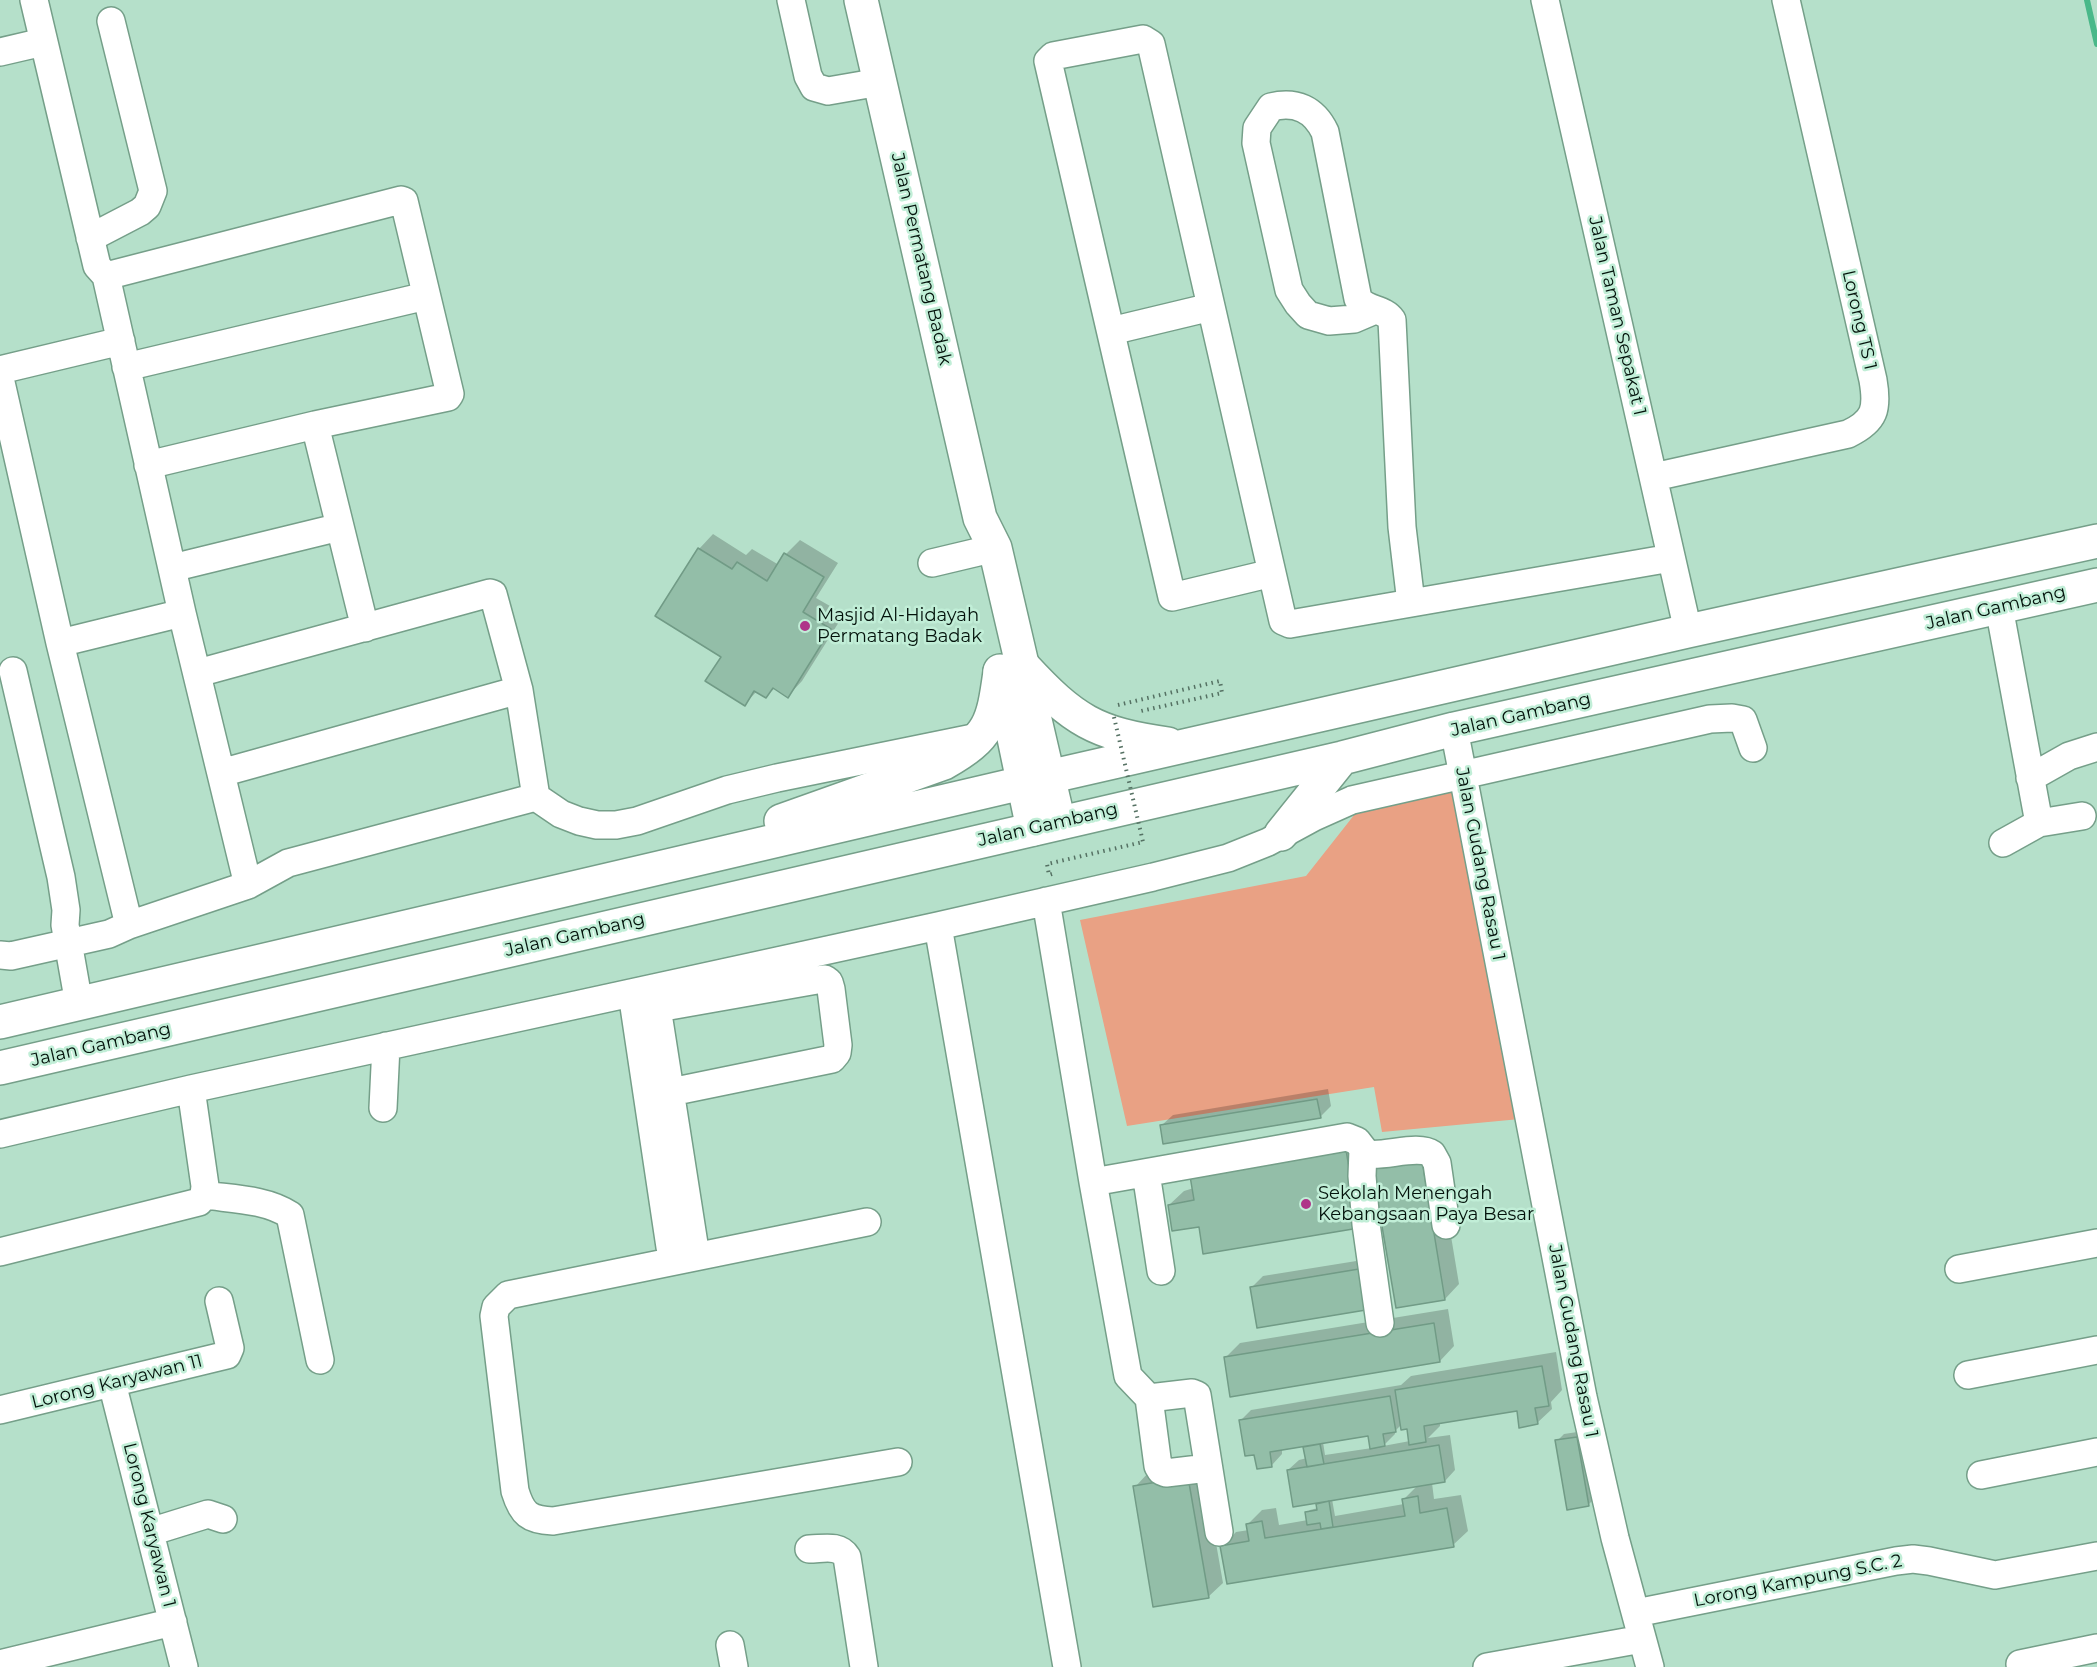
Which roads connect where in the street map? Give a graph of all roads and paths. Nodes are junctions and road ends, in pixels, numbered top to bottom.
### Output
1 (34, 0) edge
2 (791, 0) edge
3 (861, 0) edge
4 (1545, 0) edge
5 (1786, 0) edge
6 (111, 21) dead end
7 (44, 42) junction
8 (0, 52) edge
9 (880, 82) junction
10 (90, 238) junction
11 (106, 276) junction
12 (426, 296) junction
13 (1211, 307) junction
14 (1375, 310) junction
15 (1111, 331) junction
16 (121, 341) junction
17 (126, 368) junction
18 (0, 370) edge
19 (0, 378) edge
20 (315, 425) junction
21 (148, 465) junction
22 (1654, 477) junction
23 (340, 527) junction
24 (2097, 541) edge
25 (988, 550) junction
26 (1671, 558) junction
27 (932, 563) dead end
28 (172, 568) junction
29 (1272, 573) junction
30 (2097, 585) edge
31 (1411, 603) junction
32 (1999, 607) junction
33 (182, 613) junction
34 (365, 628) junction
35 (1688, 632) junction
36 (60, 643) junction
37 (1012, 670) junction
38 (13, 671) dead end
39 (198, 673) junction
40 (519, 690) junction
41 (1122, 704) dead end
42 (1136, 712) dead end
43 (1125, 715) dead end
44 (1455, 729) junction
45 (982, 736) junction
46 (1185, 747) junction
47 (2097, 747) edge
48 (1753, 748) dead end
49 (1342, 758) junction
50 (221, 773) junction
51 (1463, 775) junction
52 (2030, 778) junction
53 (1036, 780) junction
54 (536, 797) junction
55 (2082, 816) dead end
56 (2039, 823) junction
57 (1046, 826) junction
58 (1281, 834) junction
59 (2003, 843) dead end
60 (638, 872) junction
61 (1060, 872) dead end
62 (248, 885) junction
63 (1046, 901) junction
64 (129, 925) junction
65 (938, 926) junction
66 (68, 943) junction
67 (0, 955) edge
68 (648, 996) junction
69 (79, 1004) junction
70 (0, 1022) edge
71 (386, 1046) junction
72 (0, 1068) edge
73 (191, 1089) junction
74 (671, 1092) junction
75 (383, 1108) dead end
76 (0, 1134) edge
77 (1363, 1150) junction
78 (1146, 1173) junction
79 (1093, 1182) junction
80 (204, 1195) junction
81 (867, 1222) dead end
82 (1446, 1225) dead end
83 (2097, 1243) edge
84 (0, 1252) edge
85 (685, 1259) junction
86 (1959, 1269) dead end
87 (1161, 1271) dead end
88 (219, 1301) dead end
89 (1380, 1323) dead end
90 (2097, 1350) edge
91 (320, 1360) dead end
92 (1968, 1375) dead end
93 (112, 1383) junction
94 (1149, 1398) junction
95 (0, 1410) edge
96 (2097, 1452) edge
97 (898, 1462) dead end
98 (1208, 1468) junction
99 (1981, 1475) dead end
100 (223, 1519) dead end
101 (150, 1532) junction
102 (1219, 1532) dead end
103 (809, 1549) dead end
104 (2097, 1556) edge
105 (1636, 1612) junction
106 (174, 1622) junction
107 (1642, 1639) junction
108 (2097, 1648) edge
109 (0, 1664) edge
110 (2020, 1664) dead end
111 (184, 1667) edge
112 (864, 1667) edge
113 (1067, 1667) edge
114 (1487, 1667) edge
115 (1650, 1667) edge

1 - 7 street
2 - 9 street
3 - 9 main road, Jalan Permatang Badak
4 - 22 street, Jalan Taman Sepakat 1
5 - 22 street, Lorong TS 1
6 - 10 street
7 - 8 street
7 - 10 street
9 - 25 main road, Jalan Permatang Badak
10 - 11 street
11 - 12 street
11 - 16 street
12 - 17 street
12 - 20 street
13 - 15 street
13 - 15 street
13 - 29 street
14 - 14 street
14 - 31 street
15 - 29 street
16 - 17 street
16 - 18 street
17 - 21 street
19 - 36 street
20 - 21 street
20 - 23 street
21 - 28 street
22 - 26 street, Jalan Taman Sepakat 1
23 - 28 street
23 - 34 street
24 - 35 main road
25 - 27 street
25 - 37 main road, Jalan Permatang Badak
26 - 31 street
26 - 35 street, Jalan Taman Sepakat 1
28 - 33 street
29 - 31 street
30 - 32 main road, Jalan Gambang
32 - 44 main road, Jalan Gambang
32 - 52 street
33 - 36 street
33 - 39 street
34 - 39 street
34 - 40 street
35 - 46 main road
36 - 64 street
37 - 45 main road
37 - 46 main road
37 - 53 main road, Jalan Permatang Badak
38 - 66 street
39 - 50 street
40 - 50 street
40 - 54 street
41 - 42 path
43 - 61 path, bridge
44 - 49 main road, Jalan Gambang
44 - 51 street, Jalan Gudang Rasau 1
45 - 54 street
45 - 60 main road
46 - 53 main road
47 - 52 street
48 - 51 street
49 - 57 main road, Jalan Gambang
49 - 58 main road
50 - 62 street
51 - 58 street
51 - 105 street, Jalan Gudang Rasau 1
52 - 56 street
53 - 57 main road, Jalan Permatang Badak
53 - 60 main road
54 - 62 street
55 - 56 street
56 - 59 street
57 - 72 main road, Jalan Gambang
58 - 63 street
60 - 69 main road
62 - 64 street
63 - 65 street
63 - 79 street
64 - 66 street
65 - 68 street
65 - 113 street
66 - 67 street
66 - 69 street
68 - 71 street
68 - 74 street
68 - 74 street
68 - 85 street
69 - 70 main road
71 - 73 street
71 - 75 street
73 - 76 street
73 - 80 street
74 - 85 street
77 - 78 street
77 - 82 street
77 - 89 street
78 - 79 street
78 - 87 street
79 - 94 street
80 - 84 street
80 - 91 street
81 - 85 street
83 - 86 street
85 - 97 street
88 - 93 street, Lorong Karyawan 11
90 - 92 street
93 - 95 street, Lorong Karyawan 11
93 - 101 street, Lorong Karyawan 1
94 - 98 street
94 - 98 street
96 - 99 street
98 - 102 street
100 - 101 street
101 - 106 street, Lorong Karyawan 1
103 - 112 street
104 - 105 street, Lorong Kampung S.C. 2
105 - 107 street, Jalan Gudang Rasau 1
106 - 109 street
106 - 111 street, Lorong Karyawan 1
107 - 114 street
107 - 115 street, Jalan Gudang Rasau 1
108 - 110 street

